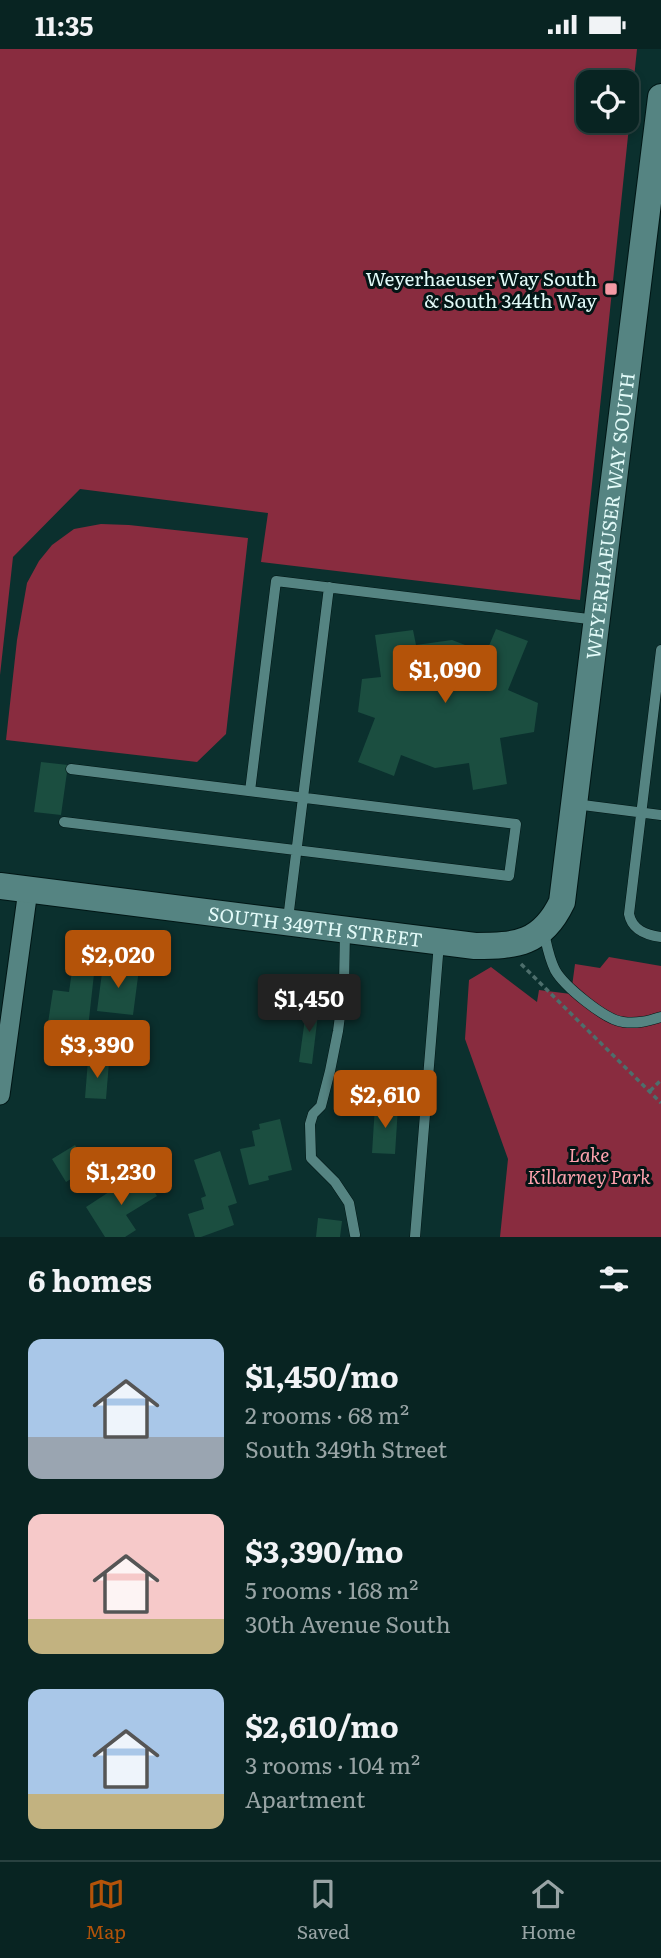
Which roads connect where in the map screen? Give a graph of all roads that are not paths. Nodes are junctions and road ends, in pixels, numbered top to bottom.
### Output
1 (661, 97) edge
2 (329, 587) junction
3 (597, 620) junction
4 (661, 650) edge
5 (71, 769) dead end
6 (250, 791) junction
7 (303, 797) junction
8 (575, 804) junction
9 (641, 812) junction
10 (661, 814) edge
11 (64, 822) dead end
12 (296, 850) junction
13 (0, 886) edge
14 (28, 890) junction
15 (287, 923) junction
16 (544, 929) junction
17 (345, 931) junction
18 (661, 937) edge
19 (439, 943) junction
20 (661, 1017) edge
21 (0, 1095) edge
22 (355, 1235) dead end
23 (415, 1237) edge

1 - 3 street, WEYERHAEUSER WAY SOUTH
2 - 3 lane
2 - 6 lane
2 - 7 lane
3 - 8 street, WEYERHAEUSER WAY SOUTH
4 - 9 lane
5 - 6 lane
6 - 7 lane
7 - 12 lane
7 - 12 lane
8 - 9 lane
8 - 16 street, WEYERHAEUSER WAY SOUTH
9 - 10 lane
9 - 18 lane
11 - 12 lane
12 - 15 lane
13 - 14 street, SOUTH 349TH STREET
14 - 15 street, SOUTH 349TH STREET
14 - 21 street
15 - 17 street, SOUTH 349TH STREET
16 - 19 street, SOUTH 349TH STREET
16 - 20 lane
17 - 19 street, SOUTH 349TH STREET
17 - 22 lane
19 - 23 lane

